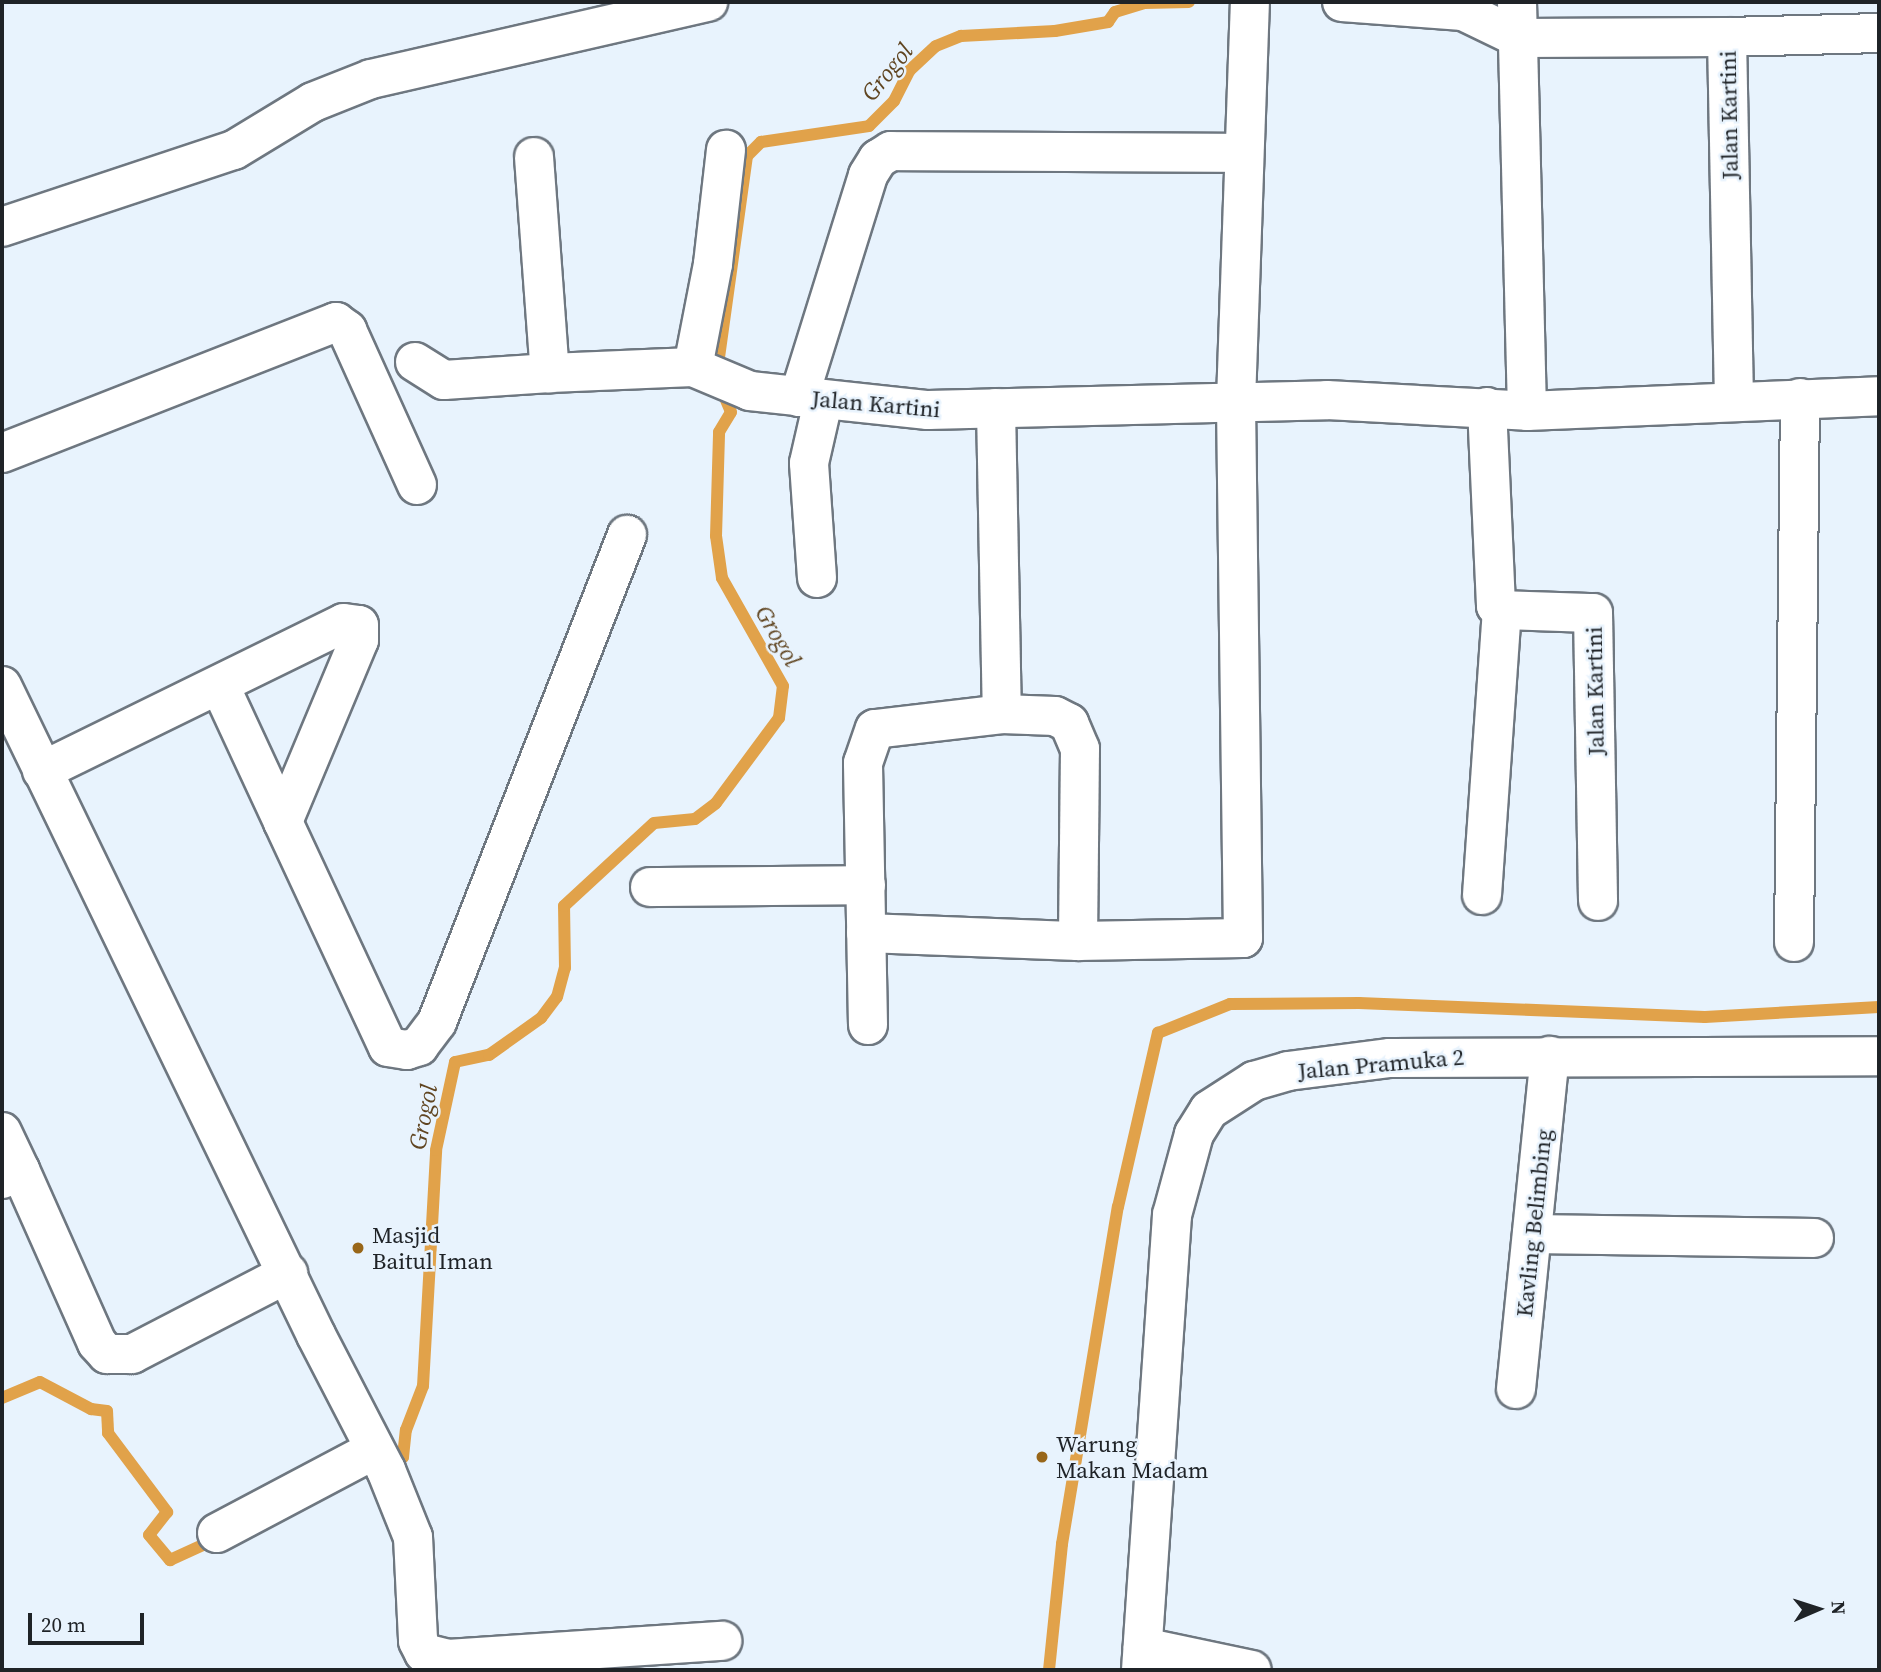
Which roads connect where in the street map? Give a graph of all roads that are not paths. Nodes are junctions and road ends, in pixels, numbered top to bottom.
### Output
1 (708, 2) edge
2 (1250, 2) edge
3 (1342, 2) edge
4 (1518, 20) edge
5 (1879, 33) edge
6 (1727, 37) junction
7 (726, 150) dead end
8 (1242, 153) junction
9 (534, 157) dead end
10 (2, 228) edge
11 (415, 362) dead end
12 (704, 371) junction
13 (550, 373) junction
14 (1879, 396) edge
15 (1800, 398) junction
16 (811, 399) junction
17 (1236, 401) junction
18 (1734, 401) junction
19 (1487, 407) junction
20 (996, 408) junction
21 (1527, 411) junction
22 (2, 453) edge
23 (417, 485) dead end
24 (627, 535) dead end
25 (817, 578) dead end
26 (1502, 610) junction
27 (2, 686) edge
28 (220, 686) junction
29 (1002, 714) junction
30 (42, 771) junction
31 (283, 822) junction
32 (866, 885) junction
33 (650, 887) dead end
34 (1482, 895) dead end
35 (1598, 901) dead end
36 (866, 933) junction
37 (1078, 941) junction
38 (1794, 942) dead end
39 (868, 1025) dead end
40 (1879, 1056) edge
41 (1548, 1079) junction
42 (2, 1132) edge
43 (11, 1175) edge
44 (1532, 1234) junction
45 (1814, 1238) dead end
46 (288, 1273) junction
47 (1516, 1390) dead end
48 (374, 1450) junction
49 (217, 1533) dead end
50 (722, 1641) dead end
51 (1142, 1659) edge
52 (1252, 1670) edge

1 - 10 street
2 - 8 street
3 - 4 street
4 - 6 street, Jalan Kartini
4 - 21 street
5 - 6 street
6 - 18 street, Jalan Kartini
7 - 12 street
8 - 16 street, Jalan Kartini
8 - 17 street
9 - 13 street
11 - 13 street
12 - 13 street
12 - 16 street
14 - 15 street, Jalan Kartini
15 - 18 street, Jalan Kartini
15 - 38 street
16 - 20 street, Jalan Kartini
16 - 25 street
17 - 19 street, Jalan Kartini
17 - 20 street, Jalan Kartini
17 - 37 street
18 - 21 street, Jalan Kartini
19 - 21 street, Jalan Kartini
19 - 26 street
20 - 29 street
22 - 23 street
24 - 31 street
26 - 34 street
26 - 35 street, Jalan Kartini
27 - 30 street
28 - 30 street
28 - 31 street
28 - 31 street
29 - 32 street
29 - 37 street
30 - 46 street
32 - 33 street
32 - 36 street
36 - 37 street
36 - 39 street
40 - 41 street, Jalan Pramuka 2
41 - 44 street, Kavling Belimbing
41 - 51 street, Jalan Pramuka 2
42 - 43 street
43 - 46 street
44 - 45 street
44 - 47 street, Kavling Belimbing
46 - 48 street
48 - 49 street
48 - 50 street
51 - 52 street

